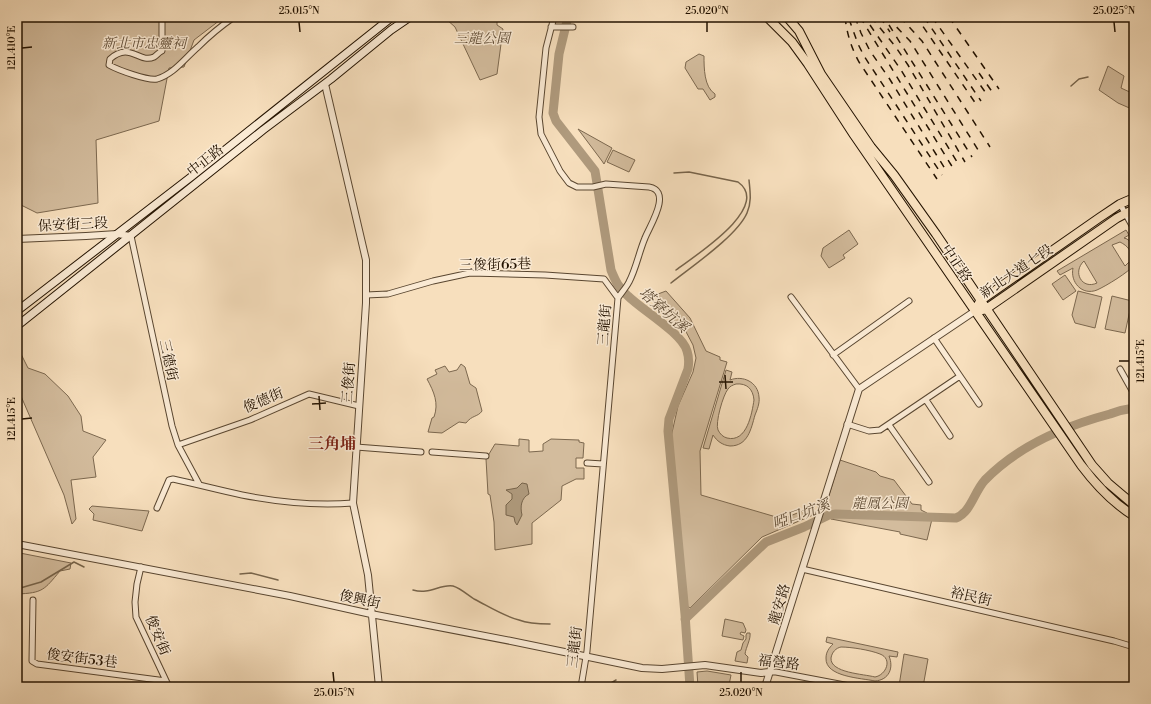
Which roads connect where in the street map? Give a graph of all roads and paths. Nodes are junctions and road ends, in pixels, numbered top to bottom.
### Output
1 (167, 17) edge
2 (234, 17) edge
3 (392, 17) edge
4 (410, 17) edge
5 (554, 17) edge
6 (767, 17) edge
7 (787, 17) edge
8 (551, 27) junction
9 (573, 27) dead end
10 (804, 42) junction
11 (797, 48) junction
12 (321, 72) junction
13 (325, 84) junction
14 (1134, 198) edge
15 (1120, 204) junction
16 (1134, 209) edge
17 (1125, 214) junction
18 (1134, 229) edge
19 (117, 234) junction
20 (131, 236) junction
21 (17, 238) edge
22 (366, 295) junction
23 (619, 296) junction
24 (791, 297) dead end
25 (909, 301) dead end
26 (980, 301) junction
27 (986, 309) junction
28 (17, 311) edge
29 (975, 311) junction
30 (17, 326) edge
31 (934, 338) junction
32 (834, 355) junction
33 (1120, 369) dead end
34 (960, 376) junction
35 (859, 389) junction
36 (1134, 394) edge
37 (926, 400) junction
38 (979, 404) dead end
39 (359, 406) junction
40 (847, 424) junction
41 (889, 424) junction
42 (950, 436) dead end
43 (178, 445) junction
44 (356, 447) junction
45 (421, 452) dead end
46 (432, 452) dead end
47 (486, 456) dead end
48 (587, 463) dead end
49 (603, 464) junction
50 (930, 482) dead end
51 (198, 484) junction
52 (353, 503) junction
53 (1134, 505) edge
54 (157, 508) dead end
55 (1131, 514) edge
56 (17, 544) edge
57 (141, 567) junction
58 (802, 569) junction
59 (33, 600) dead end
60 (371, 614) junction
61 (1134, 647) edge
62 (587, 656) junction
63 (700, 664) joint
64 (770, 672) junction
65 (166, 681) junction
66 (169, 687) edge
67 (379, 687) edge
68 (581, 687) edge
69 (765, 687) edge
70 (855, 687) edge

1 - 2 street
3 - 12 main road, 中正路
4 - 13 main road, 中正路
5 - 8 street, 三龍街
6 - 11 main road, 中正路
7 - 10 main road, 中正路
8 - 9 street
8 - 23 street, 三龍街
10 - 11 main road
10 - 26 main road, 中正路
11 - 29 main road, 中正路
12 - 13 main road
12 - 19 main road, 中正路
13 - 20 main road, 中正路
13 - 22 street, 三俊街
14 - 15 main road, 新北大道七段
15 - 17 street
15 - 26 main road, 新北大道七段
16 - 17 main road, 新北大道七段
17 - 18 street
17 - 27 main road, 新北大道七段
19 - 20 street, 保安街三段
19 - 21 street, 保安街三段
19 - 28 main road, 中正路
20 - 30 main road, 中正路
20 - 43 street, 三德街
22 - 23 street, 三俊街65巷
22 - 39 street, 三俊街
23 - 49 street, 三龍街
24 - 32 street
25 - 32 street
26 - 27 main road, 中正路
26 - 29 main road, 新北大道七段
27 - 29 main road, 新北大道七段
27 - 53 main road, 中正路
29 - 31 street
29 - 55 main road, 中正路
31 - 34 street
31 - 35 street
32 - 35 street
33 - 36 street
34 - 37 street
34 - 38 street
35 - 40 street
37 - 41 street
37 - 42 street
39 - 43 street, 俊德街
39 - 44 street, 三俊街
40 - 41 street
40 - 58 street, 龍安路
41 - 50 street
43 - 51 street, 三德街
44 - 45 street
44 - 52 street, 三俊街
46 - 47 street
48 - 49 street
49 - 62 street, 三龍街
51 - 52 street
51 - 54 street
52 - 60 street, 三俊街
53 - 55 main road
56 - 57 street, 俊興街
57 - 60 street, 俊興街
57 - 65 street, 俊安街
58 - 61 street, 裕民街
58 - 64 street, 龍安路
59 - 65 street, 俊安街53巷
60 - 62 street, 俊興街
60 - 67 street, 三俊街
62 - 63 street, 俊興街
62 - 68 street, 三龍街
63 - 64 street, 福營路
64 - 69 street, 龍安路
64 - 70 street, 福營路
65 - 66 street, 俊安街

